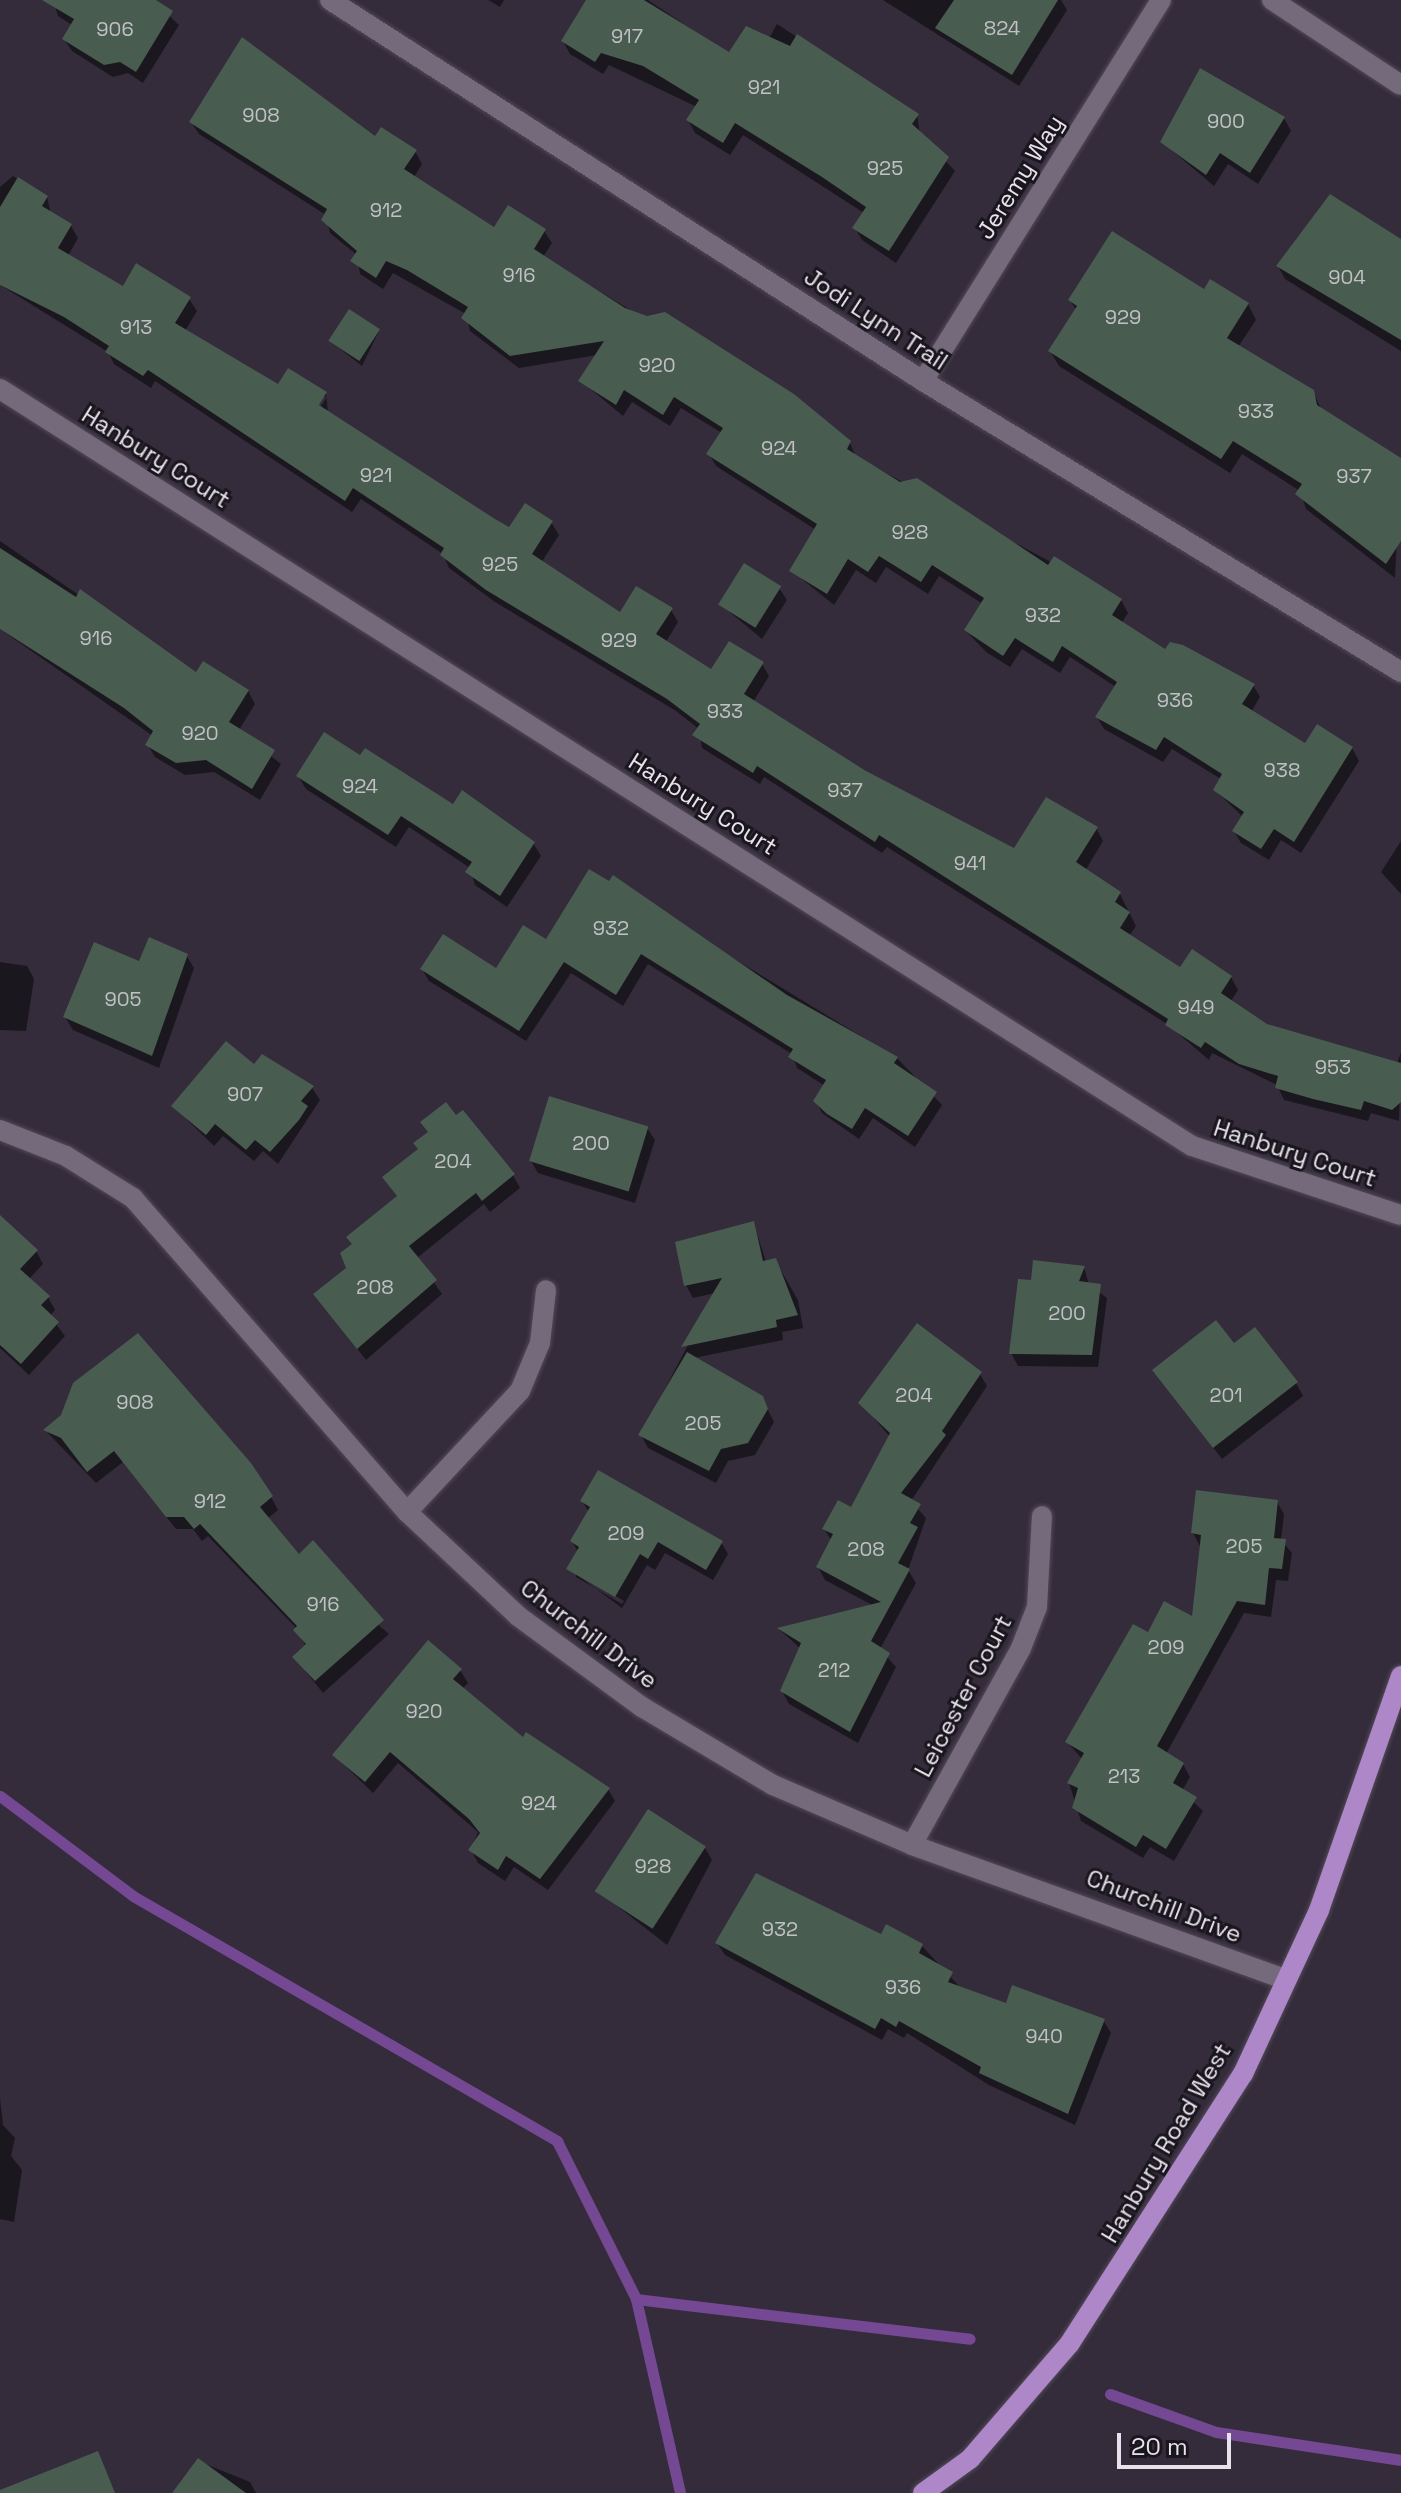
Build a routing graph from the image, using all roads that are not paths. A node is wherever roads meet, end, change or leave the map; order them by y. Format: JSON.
{"nodes":[{"id":1,"x":330,"y":0,"type":"edge"},
{"id":2,"x":1161,"y":0,"type":"edge"},
{"id":3,"x":1272,"y":0,"type":"edge"},
{"id":4,"x":1401,"y":85,"type":"edge"},
{"id":5,"x":923,"y":381,"type":"junction"},
{"id":6,"x":0,"y":389,"type":"edge"},
{"id":7,"x":1401,"y":672,"type":"edge"},
{"id":8,"x":0,"y":1130,"type":"edge"},
{"id":9,"x":1401,"y":1215,"type":"edge"},
{"id":10,"x":546,"y":1290,"type":"dead end"},
{"id":11,"x":407,"y":1512,"type":"junction"},
{"id":12,"x":1042,"y":1516,"type":"dead end"},
{"id":13,"x":1401,"y":1676,"type":"edge"},
{"id":14,"x":912,"y":1845,"type":"junction"},
{"id":15,"x":1285,"y":1979,"type":"junction"},
{"id":16,"x":923,"y":2493,"type":"edge"}],
"edges":[{"from":1,"to":5,"type":"street","name":"Jodi Lynn Trail"},
{"from":2,"to":5,"type":"street","name":"Jeremy Way"},
{"from":3,"to":4,"type":"street"},
{"from":5,"to":7,"type":"street","name":"Jodi Lynn Trail"},
{"from":6,"to":9,"type":"street","name":"Hanbury Court"},
{"from":8,"to":11,"type":"street","name":"Churchill Drive"},
{"from":10,"to":11,"type":"street"},
{"from":11,"to":14,"type":"street","name":"Churchill Drive"},
{"from":12,"to":14,"type":"street","name":"Leicester Court"},
{"from":13,"to":15,"type":"main road","name":"Hanbury Road West"},
{"from":14,"to":15,"type":"street","name":"Churchill Drive"},
{"from":15,"to":16,"type":"main road","name":"Hanbury Road West"}]}
